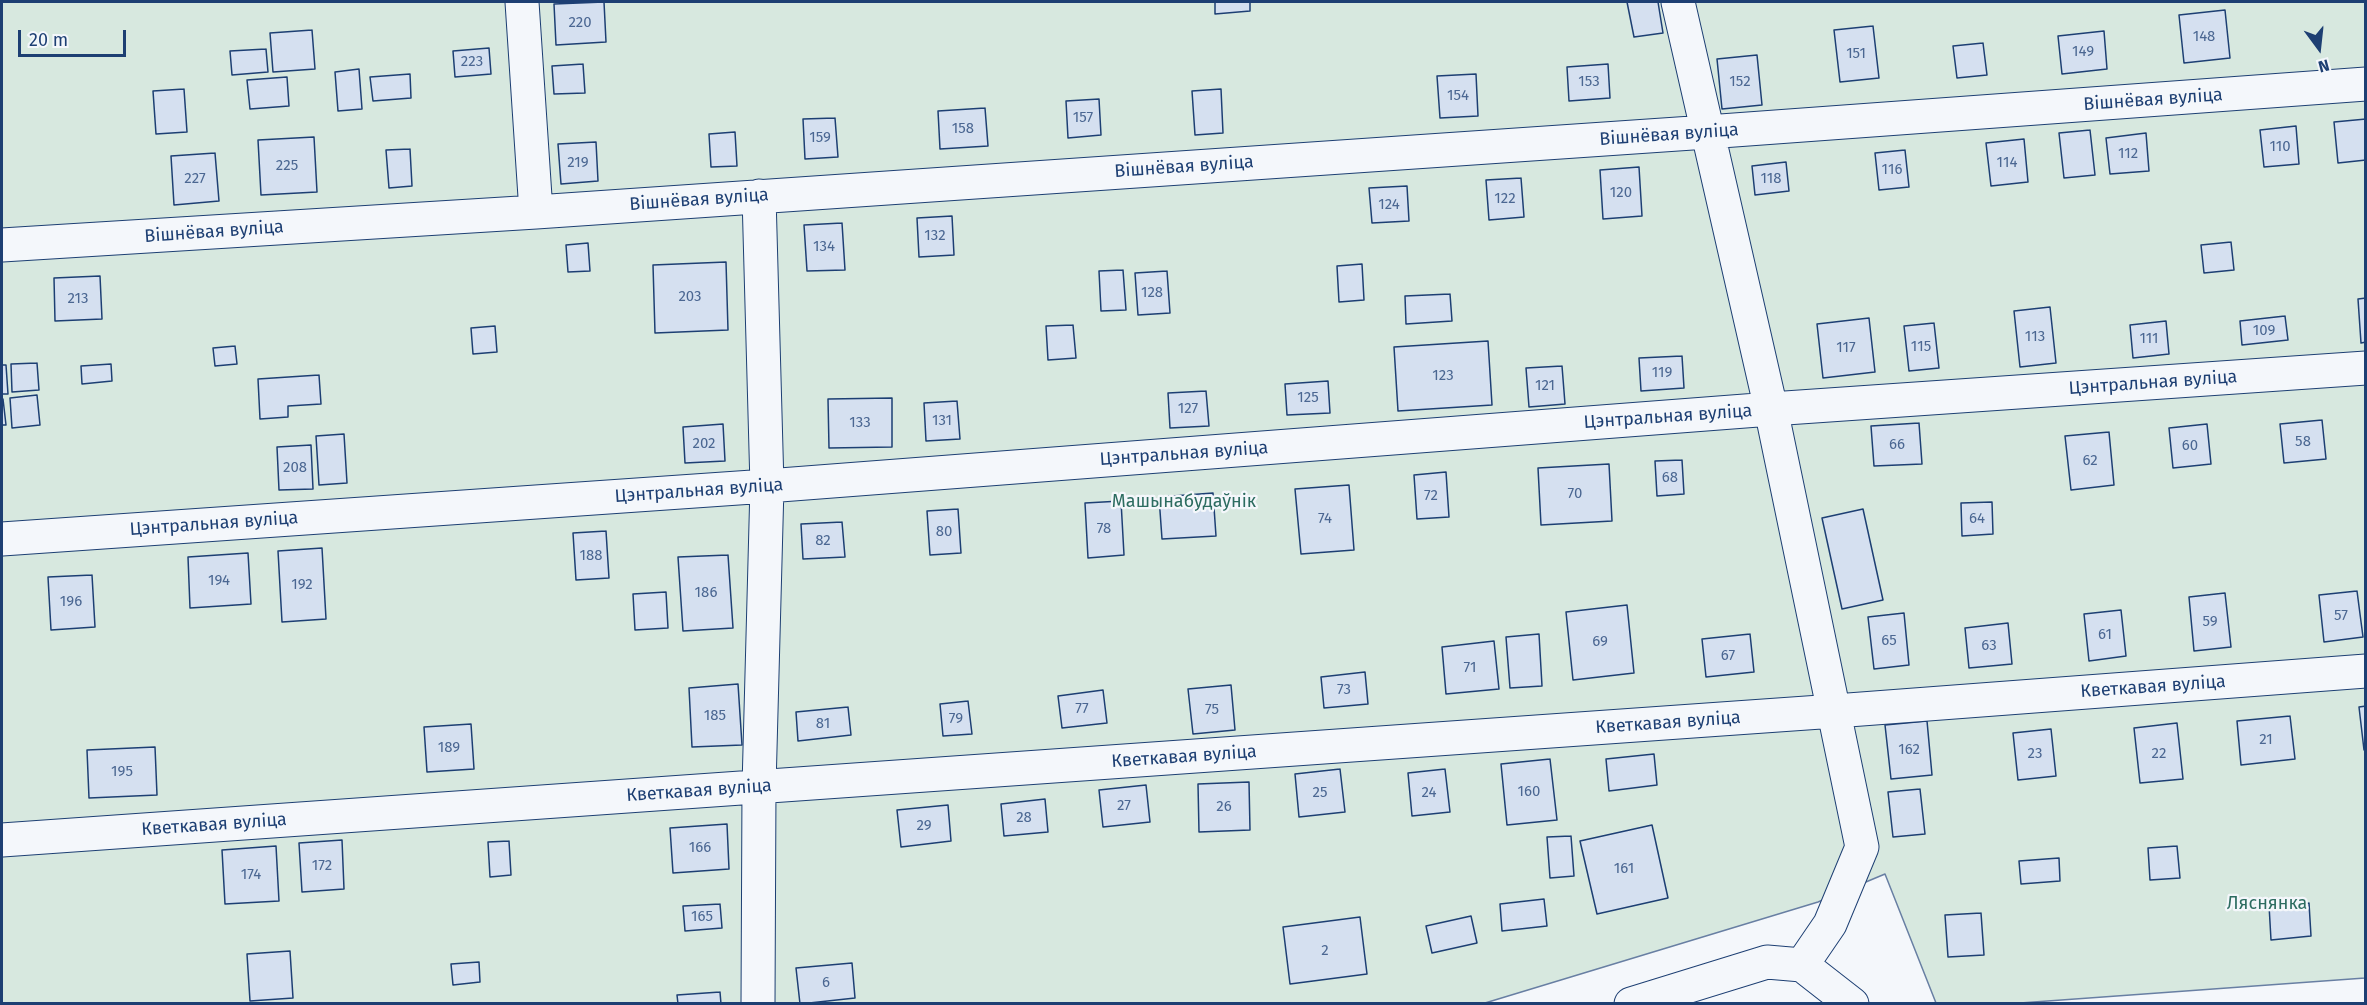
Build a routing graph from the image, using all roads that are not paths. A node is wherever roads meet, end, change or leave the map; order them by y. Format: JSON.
{"nodes":[{"id":1,"x":522,"y":2,"type":"edge"},
{"id":2,"x":1678,"y":2,"type":"edge"},
{"id":3,"x":2366,"y":84,"type":"edge"},
{"id":4,"x":1707,"y":132,"type":"junction"},
{"id":5,"x":759,"y":196,"type":"junction"},
{"id":6,"x":536,"y":212,"type":"junction"},
{"id":7,"x":2,"y":245,"type":"edge"},
{"id":8,"x":2366,"y":368,"type":"edge"},
{"id":9,"x":1772,"y":409,"type":"junction"},
{"id":10,"x":767,"y":486,"type":"junction"},
{"id":11,"x":2,"y":539,"type":"edge"},
{"id":12,"x":2366,"y":671,"type":"edge"},
{"id":13,"x":1835,"y":711,"type":"junction"},
{"id":14,"x":759,"y":787,"type":"junction"},
{"id":15,"x":2,"y":840,"type":"edge"},
{"id":16,"x":1802,"y":964,"type":"junction"},
{"id":17,"x":758,"y":1004,"type":"edge"},
{"id":18,"x":1631,"y":1004,"type":"edge"},
{"id":19,"x":1851,"y":1004,"type":"edge"}],
"edges":[{"from":1,"to":6,"type":"street"},
{"from":2,"to":4,"type":"street"},
{"from":3,"to":4,"type":"street","name":"Вішнёвая вуліца"},
{"from":4,"to":5,"type":"street","name":"Вішнёвая вуліца"},
{"from":4,"to":9,"type":"street"},
{"from":5,"to":6,"type":"street","name":"Вішнёвая вуліца"},
{"from":5,"to":10,"type":"street"},
{"from":6,"to":7,"type":"street","name":"Вішнёвая вуліца"},
{"from":8,"to":9,"type":"street","name":"Цэнтральная вуліца"},
{"from":9,"to":10,"type":"street","name":"Цэнтральная вуліца"},
{"from":9,"to":13,"type":"street"},
{"from":10,"to":11,"type":"street","name":"Цэнтральная вуліца"},
{"from":10,"to":14,"type":"street"},
{"from":12,"to":13,"type":"street","name":"Кветкавая вуліца"},
{"from":13,"to":14,"type":"street","name":"Кветкавая вуліца"},
{"from":13,"to":16,"type":"street"},
{"from":14,"to":15,"type":"street","name":"Кветкавая вуліца"},
{"from":14,"to":17,"type":"street"},
{"from":16,"to":18,"type":"street"},
{"from":16,"to":19,"type":"street"}]}
